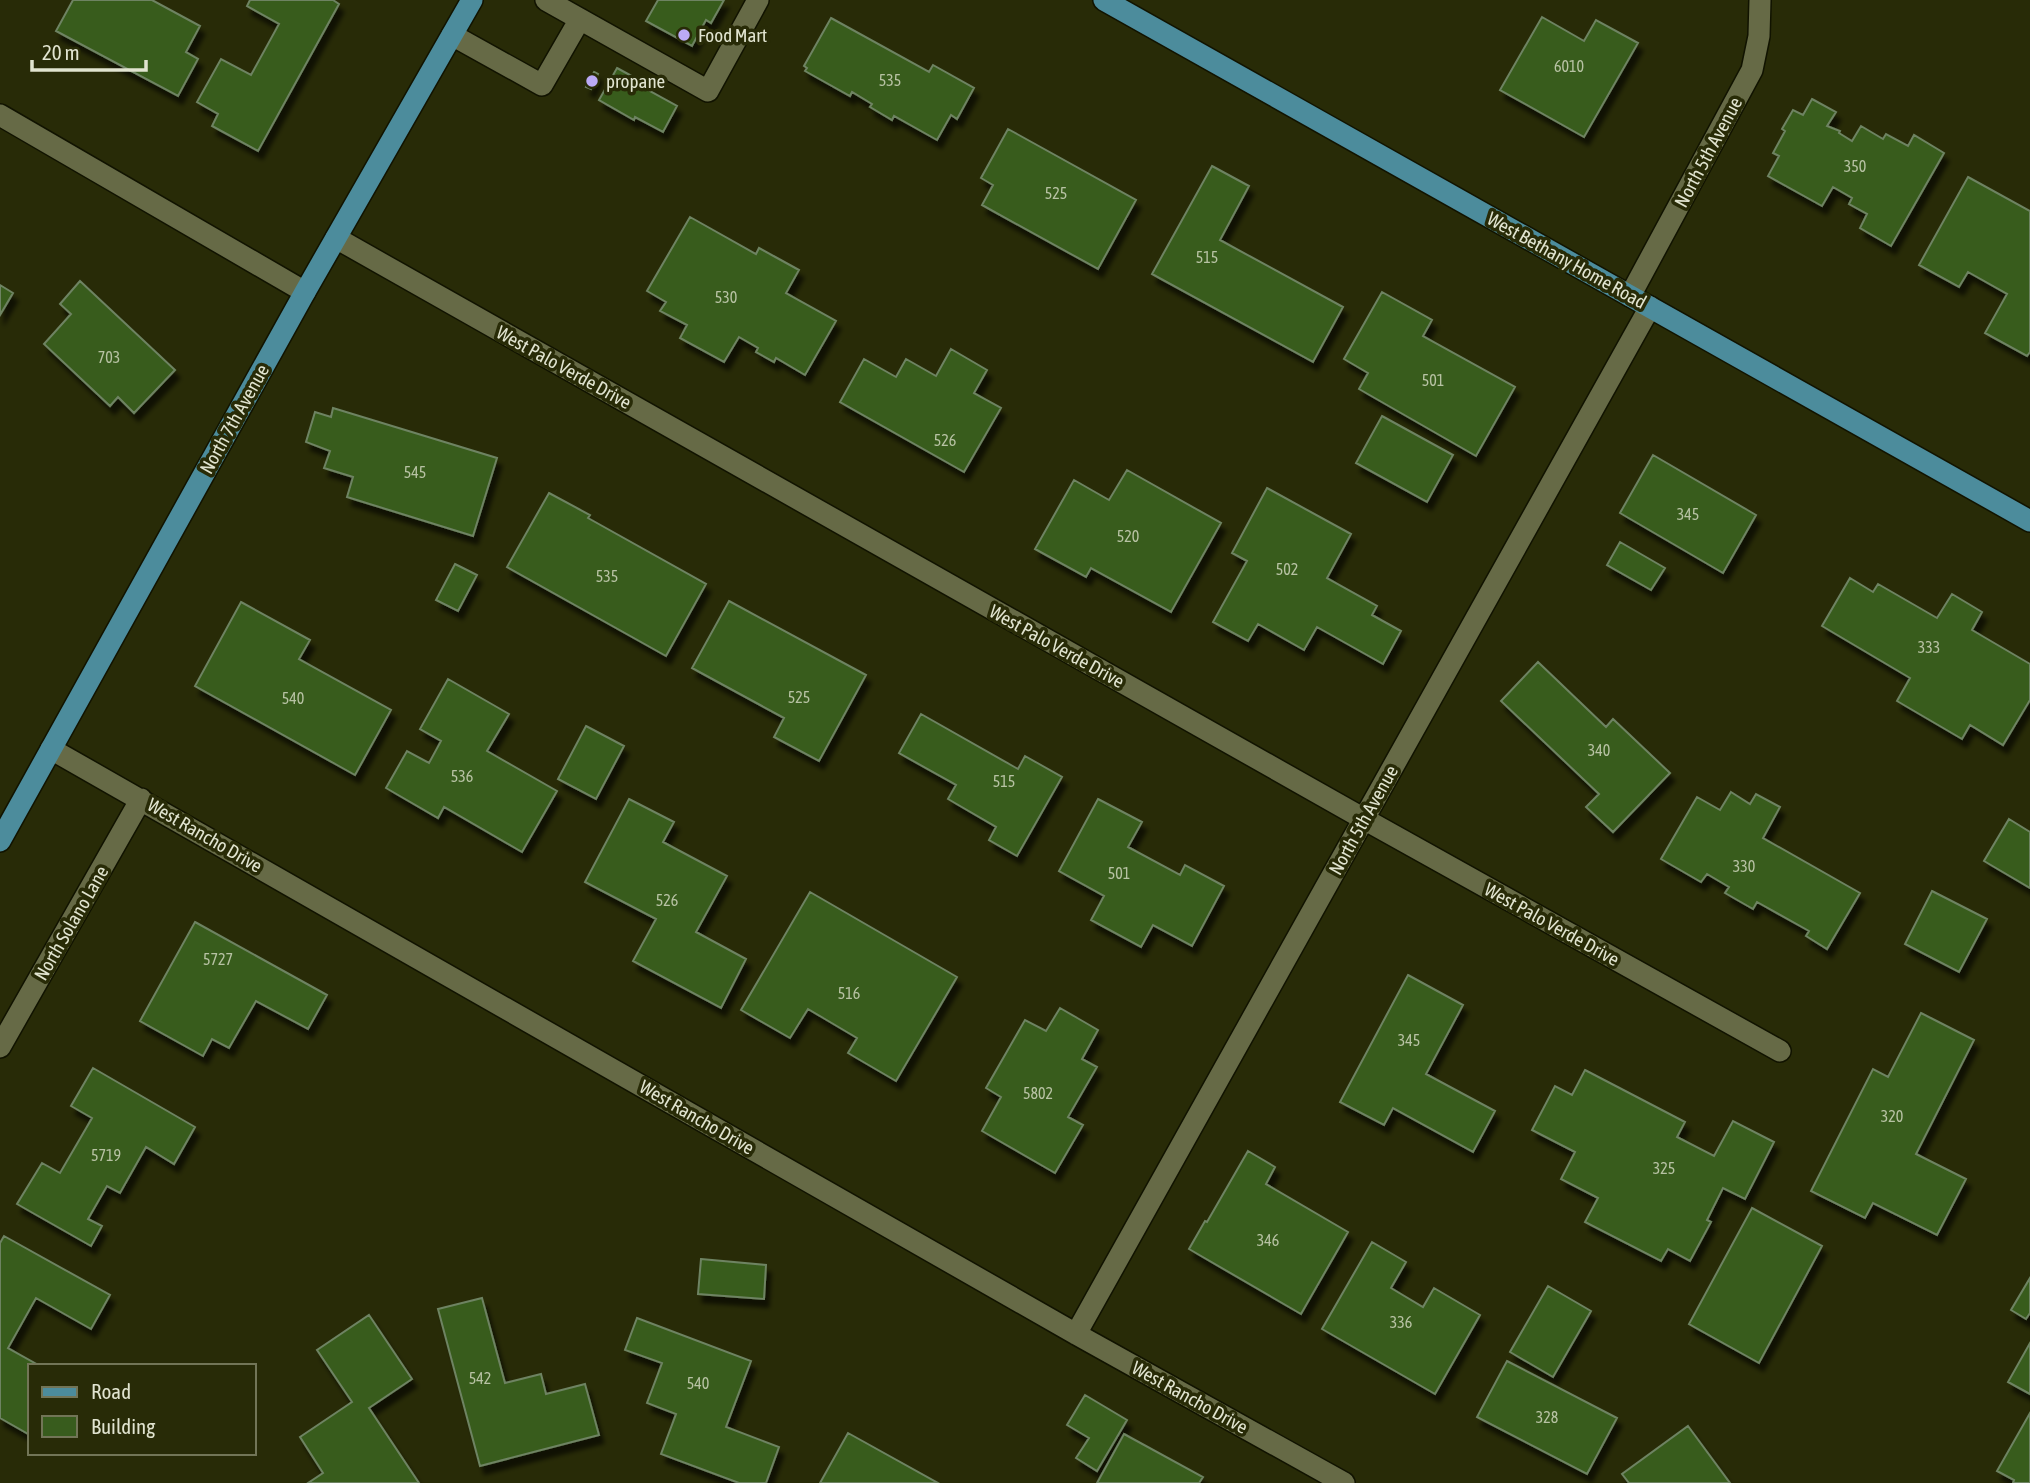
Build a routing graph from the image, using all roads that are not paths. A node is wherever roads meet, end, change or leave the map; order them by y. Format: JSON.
{"nodes":[{"id":1,"x":758,"y":0,"type":"edge"},
{"id":2,"x":1104,"y":0,"type":"edge"},
{"id":3,"x":1760,"y":0,"type":"edge"},
{"id":4,"x":549,"y":1,"type":"edge"},
{"id":5,"x":464,"y":3,"type":"edge"},
{"id":6,"x":580,"y":19,"type":"junction"},
{"id":7,"x":452,"y":35,"type":"junction"},
{"id":8,"x":0,"y":115,"type":"edge"},
{"id":9,"x":336,"y":238,"type":"junction"},
{"id":10,"x":305,"y":292,"type":"junction"},
{"id":11,"x":1630,"y":296,"type":"junction"},
{"id":12,"x":1650,"y":307,"type":"junction"},
{"id":13,"x":2030,"y":521,"type":"edge"},
{"id":14,"x":51,"y":749,"type":"junction"},
{"id":15,"x":141,"y":799,"type":"junction"},
{"id":16,"x":1364,"y":819,"type":"junction"},
{"id":17,"x":0,"y":841,"type":"edge"},
{"id":18,"x":0,"y":1047,"type":"edge"},
{"id":19,"x":1780,"y":1051,"type":"dead end"},
{"id":20,"x":1076,"y":1334,"type":"junction"},
{"id":21,"x":1345,"y":1483,"type":"edge"}],
"edges":[{"from":1,"to":6,"type":"street"},
{"from":2,"to":11,"type":"main road","name":"West Bethany Home Road"},
{"from":3,"to":11,"type":"street","name":"North 5th Avenue"},
{"from":4,"to":6,"type":"street"},
{"from":5,"to":7,"type":"main road","name":"North 7th Avenue"},
{"from":6,"to":7,"type":"street"},
{"from":7,"to":9,"type":"main road","name":"North 7th Avenue"},
{"from":8,"to":10,"type":"street"},
{"from":9,"to":10,"type":"main road","name":"North 7th Avenue"},
{"from":9,"to":16,"type":"street","name":"West Palo Verde Drive"},
{"from":10,"to":14,"type":"main road","name":"North 7th Avenue"},
{"from":11,"to":12,"type":"main road","name":"West Bethany Home Road"},
{"from":12,"to":13,"type":"main road","name":"West Bethany Home Road"},
{"from":12,"to":16,"type":"street","name":"North 5th Avenue"},
{"from":14,"to":15,"type":"street","name":"West Rancho Drive"},
{"from":14,"to":17,"type":"main road","name":"North 7th Avenue"},
{"from":15,"to":18,"type":"street","name":"North Solano Lane"},
{"from":15,"to":20,"type":"street","name":"West Rancho Drive"},
{"from":16,"to":19,"type":"street","name":"West Palo Verde Drive"},
{"from":16,"to":20,"type":"street","name":"North 5th Avenue"},
{"from":20,"to":21,"type":"street","name":"West Rancho Drive"}]}
